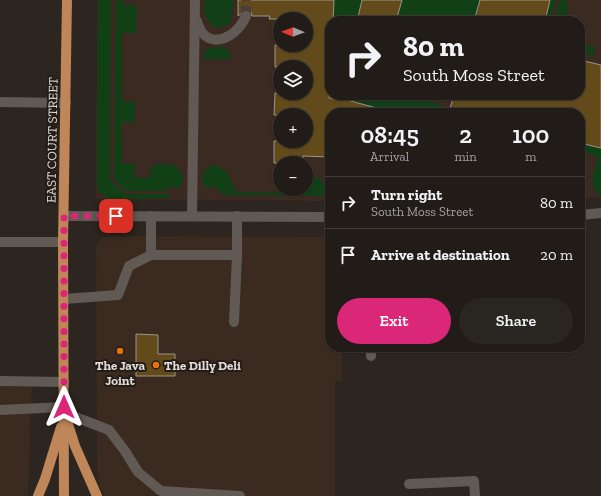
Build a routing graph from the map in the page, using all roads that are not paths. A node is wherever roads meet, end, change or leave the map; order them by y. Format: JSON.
{"nodes":[{"id":1,"x":67,"y":0,"type":"edge"},
{"id":2,"x":195,"y":0,"type":"edge"},
{"id":3,"x":196,"y":15,"type":"junction"},
{"id":4,"x":246,"y":16,"type":"tunnel mouth"},
{"id":5,"x":0,"y":102,"type":"edge"},
{"id":6,"x":66,"y":102,"type":"junction"},
{"id":7,"x":601,"y":213,"type":"edge"},
{"id":8,"x":585,"y":214,"type":"edge"},
{"id":9,"x":64,"y":216,"type":"junction"},
{"id":10,"x":151,"y":216,"type":"junction"},
{"id":11,"x":192,"y":216,"type":"junction"},
{"id":12,"x":236,"y":216,"type":"junction"},
{"id":13,"x":325,"y":218,"type":"edge"},
{"id":14,"x":0,"y":242,"type":"edge"},
{"id":15,"x":63,"y":242,"type":"junction"},
{"id":16,"x":150,"y":255,"type":"junction"},
{"id":17,"x":237,"y":255,"type":"junction"},
{"id":18,"x":64,"y":299,"type":"junction"},
{"id":19,"x":234,"y":322,"type":"dead end"},
{"id":20,"x":0,"y":381,"type":"edge"},
{"id":21,"x":64,"y":382,"type":"junction"},
{"id":22,"x":0,"y":410,"type":"edge"},
{"id":23,"x":65,"y":410,"type":"junction"},
{"id":24,"x":409,"y":484,"type":"dead end"},
{"id":25,"x":38,"y":496,"type":"edge"},
{"id":26,"x":64,"y":496,"type":"edge"},
{"id":27,"x":97,"y":496,"type":"edge"},
{"id":28,"x":240,"y":496,"type":"edge"},
{"id":29,"x":475,"y":496,"type":"edge"}],
"edges":[{"from":1,"to":6,"type":"main road","name":"EAST COURT STREET"},
{"from":2,"to":3,"type":"street"},
{"from":3,"to":4,"type":"street"},
{"from":3,"to":11,"type":"street"},
{"from":5,"to":6,"type":"street"},
{"from":6,"to":9,"type":"main road","name":"EAST COURT STREET"},
{"from":7,"to":8,"type":"street"},
{"from":9,"to":10,"type":"street"},
{"from":9,"to":15,"type":"main road","name":"EAST COURT STREET"},
{"from":10,"to":11,"type":"street"},
{"from":10,"to":16,"type":"street"},
{"from":11,"to":12,"type":"street"},
{"from":12,"to":13,"type":"street"},
{"from":12,"to":17,"type":"street"},
{"from":14,"to":15,"type":"street"},
{"from":15,"to":18,"type":"main road","name":"EAST COURT STREET"},
{"from":16,"to":17,"type":"street"},
{"from":16,"to":18,"type":"street"},
{"from":17,"to":19,"type":"street"},
{"from":18,"to":21,"type":"main road","name":"EAST COURT STREET"},
{"from":20,"to":21,"type":"street"},
{"from":21,"to":23,"type":"main road","name":"EAST COURT STREET"},
{"from":22,"to":23,"type":"street"},
{"from":23,"to":25,"type":"main road"},
{"from":23,"to":26,"type":"main road","name":"EAST COURT STREET"},
{"from":23,"to":27,"type":"main road"},
{"from":23,"to":28,"type":"street"},
{"from":24,"to":29,"type":"street"}]}
